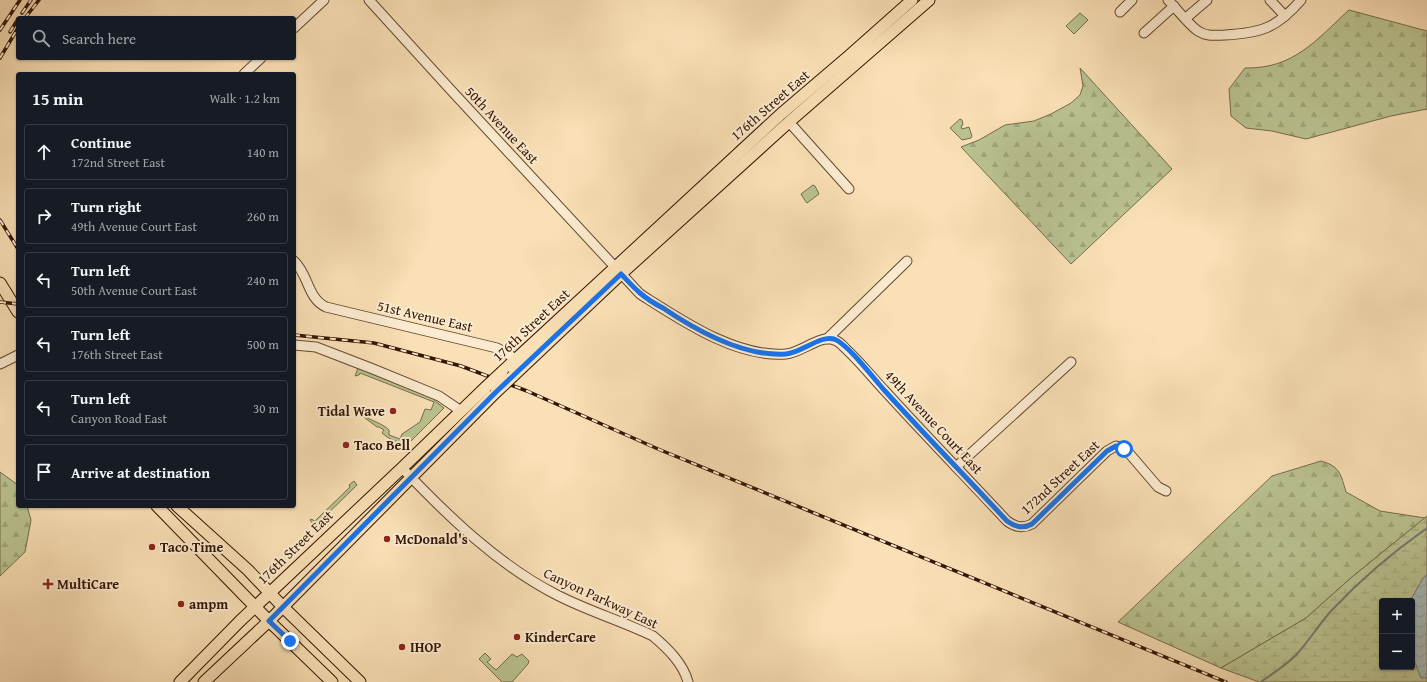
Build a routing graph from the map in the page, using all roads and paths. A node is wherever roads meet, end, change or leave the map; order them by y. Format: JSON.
{"nodes":[{"id":1,"x":324,"y":0,"type":"edge"},
{"id":2,"x":369,"y":0,"type":"edge"},
{"id":3,"x":912,"y":0,"type":"edge"},
{"id":4,"x":928,"y":0,"type":"edge"},
{"id":5,"x":1132,"y":0,"type":"edge"},
{"id":6,"x":1207,"y":0,"type":"edge"},
{"id":7,"x":1270,"y":0,"type":"edge"},
{"id":8,"x":1301,"y":0,"type":"edge"},
{"id":9,"x":1171,"y":3,"type":"edge"},
{"id":10,"x":1120,"y":12,"type":"dead end"},
{"id":11,"x":1285,"y":16,"type":"junction"},
{"id":12,"x":1186,"y":18,"type":"junction"},
{"id":13,"x":296,"y":26,"type":"edge"},
{"id":14,"x":1144,"y":33,"type":"dead end"},
{"id":15,"x":849,"y":56,"type":"junction"},
{"id":16,"x":259,"y":60,"type":"edge"},
{"id":17,"x":246,"y":72,"type":"edge"},
{"id":18,"x":799,"y":113,"type":"junction"},
{"id":19,"x":789,"y":122,"type":"junction"},
{"id":20,"x":848,"y":188,"type":"dead end"},
{"id":21,"x":907,"y":261,"type":"dead end"},
{"id":22,"x":296,"y":264,"type":"edge"},
{"id":23,"x":618,"y":271,"type":"junction"},
{"id":24,"x":0,"y":283,"type":"edge"},
{"id":25,"x":16,"y":309,"type":"edge"},
{"id":26,"x":827,"y":339,"type":"junction"},
{"id":27,"x":296,"y":345,"type":"edge"},
{"id":28,"x":16,"y":355,"type":"edge"},
{"id":29,"x":516,"y":359,"type":"junction"},
{"id":30,"x":1071,"y":362,"type":"dead end"},
{"id":31,"x":0,"y":364,"type":"edge"},
{"id":32,"x":461,"y":411,"type":"junction"},
{"id":33,"x":956,"y":467,"type":"junction"},
{"id":34,"x":402,"y":468,"type":"junction"},
{"id":35,"x":412,"y":478,"type":"junction"},
{"id":36,"x":1166,"y":492,"type":"dead end"},
{"id":37,"x":159,"y":508,"type":"edge"},
{"id":38,"x":179,"y":508,"type":"edge"},
{"id":39,"x":1020,"y":527,"type":"joint"},
{"id":40,"x":270,"y":593,"type":"junction"},
{"id":41,"x":255,"y":607,"type":"junction"},
{"id":42,"x":283,"y":607,"type":"junction"},
{"id":43,"x":269,"y":621,"type":"junction"},
{"id":44,"x":180,"y":682,"type":"edge"},
{"id":45,"x":204,"y":682,"type":"edge"},
{"id":46,"x":332,"y":682,"type":"edge"},
{"id":47,"x":360,"y":682,"type":"edge"},
{"id":48,"x":688,"y":682,"type":"edge"}],
"edges":[{"from":1,"to":13,"type":"street"},
{"from":2,"to":23,"type":"street","name":"50th Avenue East"},
{"from":3,"to":15,"type":"main road","name":"176th Street East"},
{"from":4,"to":18,"type":"main road","name":"176th Street East"},
{"from":5,"to":10,"type":"street"},
{"from":6,"to":12,"type":"street"},
{"from":7,"to":11,"type":"street"},
{"from":8,"to":11,"type":"street"},
{"from":9,"to":12,"type":"street"},
{"from":9,"to":14,"type":"street"},
{"from":11,"to":12,"type":"street"},
{"from":15,"to":18,"type":"main road"},
{"from":15,"to":23,"type":"main road","name":"176th Street East"},
{"from":16,"to":17,"type":"street"},
{"from":18,"to":19,"type":"main road","name":"176th Street East"},
{"from":19,"to":20,"type":"street"},
{"from":19,"to":23,"type":"main road","name":"176th Street East"},
{"from":21,"to":26,"type":"street"},
{"from":22,"to":29,"type":"street","name":"51st Avenue East"},
{"from":23,"to":26,"type":"street","name":"50th Avenue East"},
{"from":23,"to":29,"type":"main road","name":"176th Street East"},
{"from":23,"to":35,"type":"main road","name":"176th Street East","bridge":true},
{"from":24,"to":25,"type":"main road"},
{"from":26,"to":33,"type":"street","name":"49th Avenue Court East"},
{"from":27,"to":32,"type":"street"},
{"from":28,"to":31,"type":"street"},
{"from":29,"to":32,"type":"main road","name":"176th Street East","bridge":true},
{"from":30,"to":33,"type":"street"},
{"from":32,"to":34,"type":"main road","name":"176th Street East"},
{"from":33,"to":39,"type":"street","name":"49th Avenue Court East"},
{"from":34,"to":35,"type":"street","name":"Canyon Parkway East"},
{"from":34,"to":40,"type":"main road","name":"176th Street East"},
{"from":35,"to":42,"type":"main road","name":"176th Street East"},
{"from":35,"to":48,"type":"street","name":"Canyon Parkway East"},
{"from":36,"to":39,"type":"street","name":"172nd Street East"},
{"from":37,"to":41,"type":"main road"},
{"from":38,"to":40,"type":"main road"},
{"from":40,"to":41,"type":"main road","name":"176th Street East"},
{"from":40,"to":42,"type":"main road"},
{"from":41,"to":43,"type":"main road"},
{"from":41,"to":44,"type":"main road","name":"176th Street East"},
{"from":42,"to":43,"type":"main road","name":"176th Street East"},
{"from":42,"to":47,"type":"main road"},
{"from":43,"to":45,"type":"main road","name":"176th Street East"},
{"from":43,"to":46,"type":"main road"}]}
